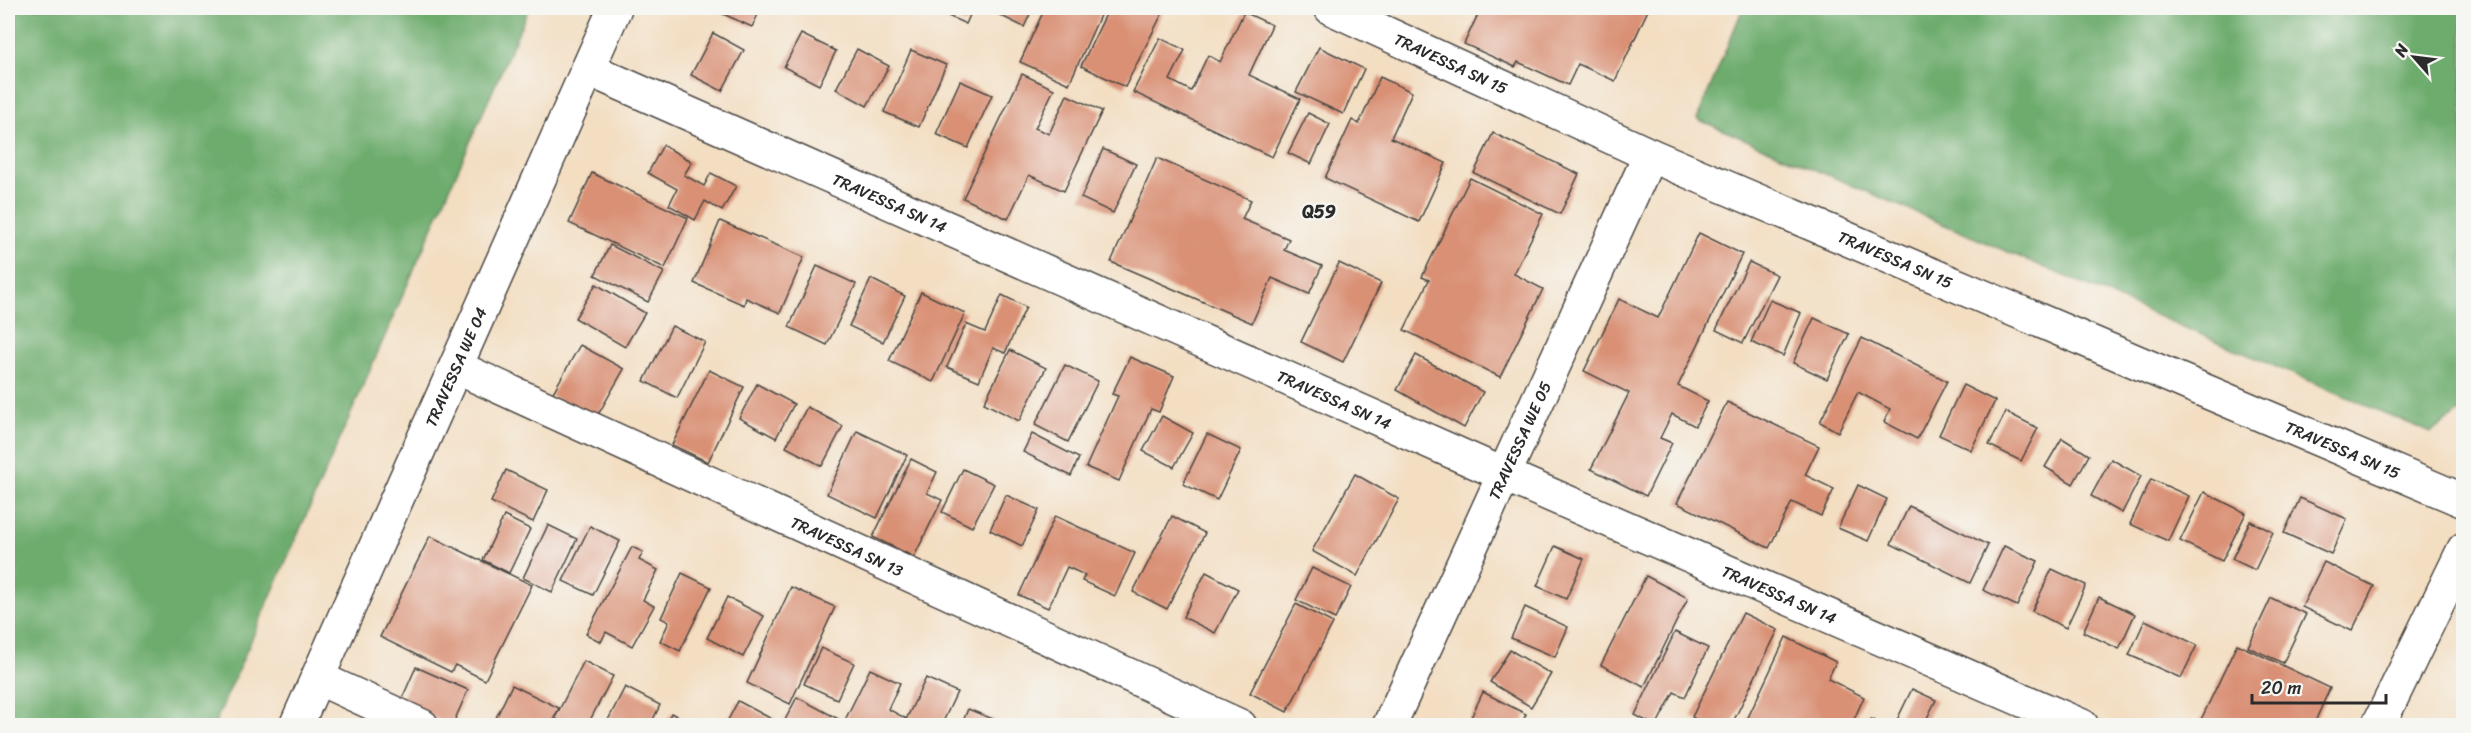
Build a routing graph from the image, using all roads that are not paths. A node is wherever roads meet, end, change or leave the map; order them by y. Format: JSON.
{"nodes":[{"id":1,"x":615,"y":8,"type":"edge"},
{"id":2,"x":1332,"y":8,"type":"edge"},
{"id":3,"x":588,"y":69,"type":"junction"},
{"id":4,"x":1650,"y":155,"type":"junction"},
{"id":5,"x":456,"y":367,"type":"junction"},
{"id":6,"x":1505,"y":475,"type":"junction"},
{"id":7,"x":2463,"y":501,"type":"edge"},
{"id":8,"x":2463,"y":549,"type":"edge"},
{"id":9,"x":318,"y":678,"type":"junction"},
{"id":10,"x":296,"y":726,"type":"edge"},
{"id":11,"x":422,"y":726,"type":"edge"},
{"id":12,"x":1240,"y":726,"type":"edge"},
{"id":13,"x":1389,"y":726,"type":"edge"},
{"id":14,"x":2082,"y":726,"type":"edge"},
{"id":15,"x":2378,"y":726,"type":"edge"}],
"edges":[{"from":1,"to":3,"type":"street","name":"TRAVESSA WE 04"},
{"from":2,"to":4,"type":"street","name":"TRAVESSA SN 15"},
{"from":3,"to":5,"type":"street","name":"TRAVESSA WE 04"},
{"from":3,"to":6,"type":"street","name":"TRAVESSA SN 14"},
{"from":4,"to":6,"type":"street","name":"TRAVESSA WE 05"},
{"from":4,"to":7,"type":"street","name":"TRAVESSA SN 15"},
{"from":5,"to":9,"type":"street","name":"TRAVESSA WE 04"},
{"from":5,"to":12,"type":"street","name":"TRAVESSA SN 13"},
{"from":6,"to":13,"type":"street","name":"TRAVESSA WE 05"},
{"from":6,"to":14,"type":"street","name":"TRAVESSA SN 14"},
{"from":8,"to":15,"type":"street"},
{"from":9,"to":10,"type":"street","name":"TRAVESSA WE 04"},
{"from":9,"to":11,"type":"street"}]}
